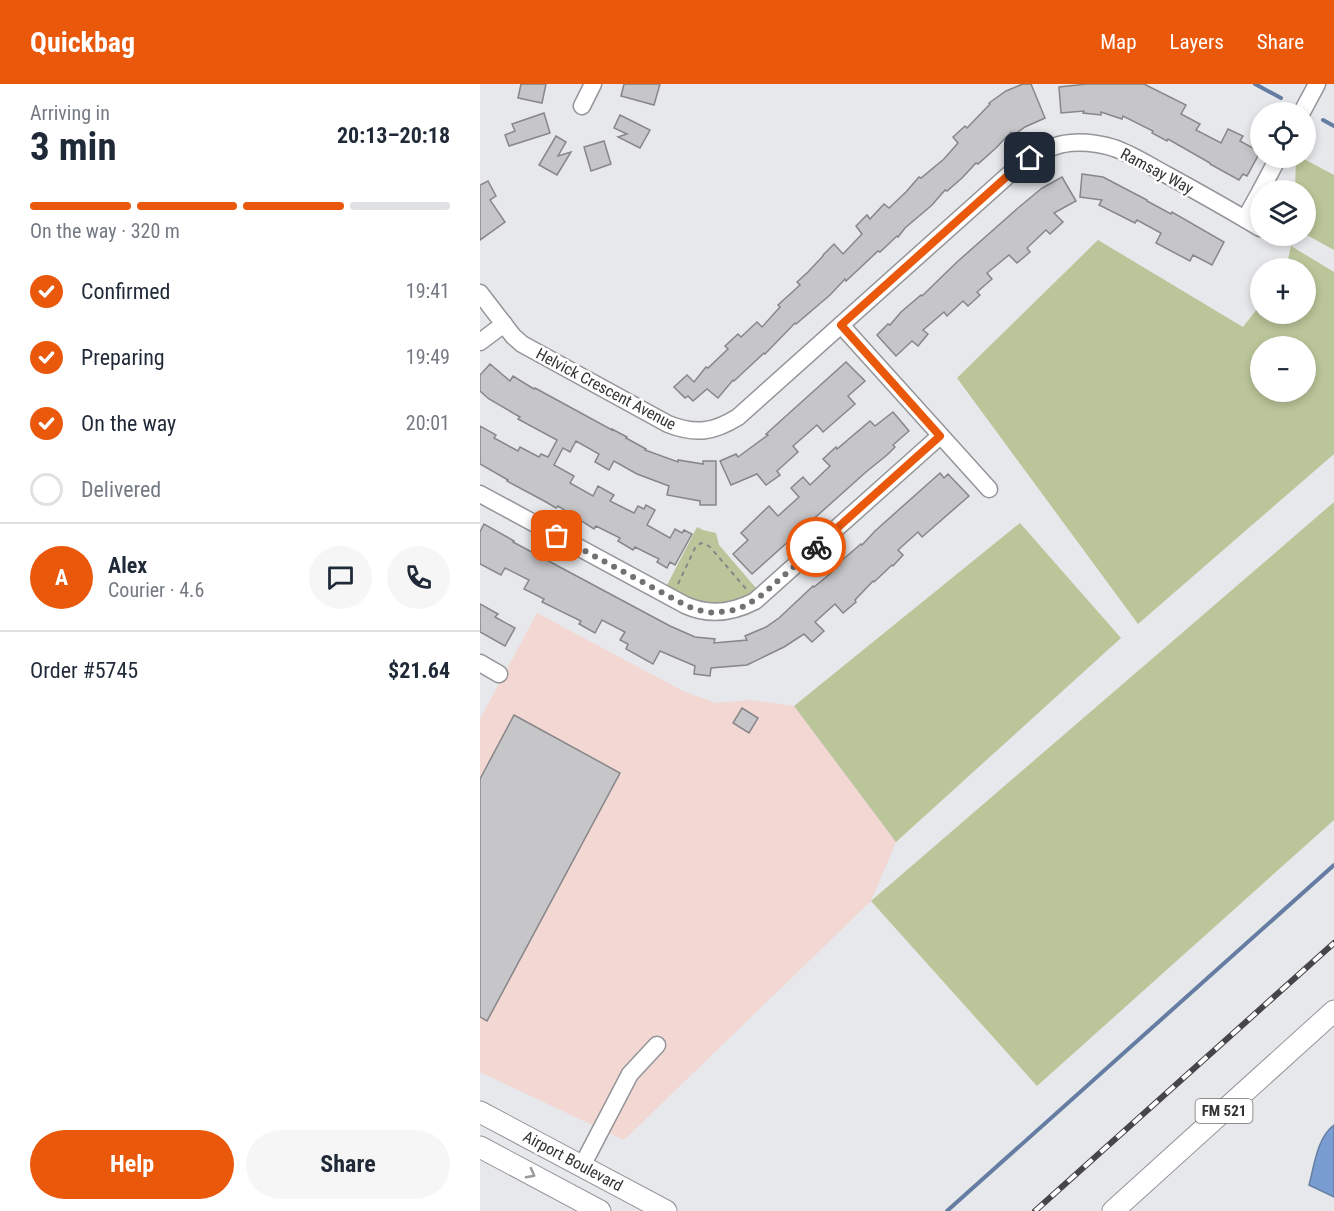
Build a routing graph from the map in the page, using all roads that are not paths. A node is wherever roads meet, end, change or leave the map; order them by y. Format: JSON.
{"nodes":[{"id":1,"x":593,"y":84,"type":"edge"},
{"id":2,"x":1317,"y":84,"type":"edge"},
{"id":3,"x":1307,"y":102,"type":"edge"},
{"id":4,"x":582,"y":106,"type":"dead end"},
{"id":5,"x":1046,"y":150,"type":"joint"},
{"id":6,"x":1250,"y":222,"type":"edge"},
{"id":7,"x":480,"y":293,"type":"edge"},
{"id":8,"x":504,"y":324,"type":"junction"},
{"id":9,"x":841,"y":325,"type":"junction"},
{"id":10,"x":480,"y":342,"type":"edge"},
{"id":11,"x":940,"y":436,"type":"junction"},
{"id":12,"x":989,"y":489,"type":"dead end"},
{"id":13,"x":480,"y":494,"type":"edge"},
{"id":14,"x":480,"y":663,"type":"edge"},
{"id":15,"x":499,"y":674,"type":"dead end"},
{"id":16,"x":1334,"y":1011,"type":"edge"},
{"id":17,"x":657,"y":1045,"type":"dead end"},
{"id":18,"x":480,"y":1112,"type":"edge"},
{"id":19,"x":480,"y":1147,"type":"edge"},
{"id":20,"x":582,"y":1166,"type":"junction"},
{"id":21,"x":568,"y":1194,"type":"junction"},
{"id":22,"x":600,"y":1211,"type":"edge"},
{"id":23,"x":666,"y":1211,"type":"edge"},
{"id":24,"x":1113,"y":1211,"type":"edge"}],
"edges":[{"from":1,"to":4,"type":"street"},
{"from":2,"to":3,"type":"street"},
{"from":5,"to":6,"type":"street","name":"Ramsay Way"},
{"from":5,"to":9,"type":"street","name":"Helvick Crescent Avenue"},
{"from":7,"to":8,"type":"street","name":"Helvick Crescent Avenue"},
{"from":8,"to":9,"type":"street","name":"Helvick Crescent Avenue"},
{"from":8,"to":10,"type":"street"},
{"from":9,"to":11,"type":"street"},
{"from":11,"to":12,"type":"street"},
{"from":11,"to":13,"type":"street"},
{"from":14,"to":15,"type":"street"},
{"from":16,"to":24,"type":"main road","number":"FM 521"},
{"from":17,"to":20,"type":"street"},
{"from":18,"to":20,"type":"main road","name":"Airport Boulevard"},
{"from":19,"to":21,"type":"main road","name":"Airport Boulevard","one_way":true},
{"from":20,"to":21,"type":"main road"},
{"from":20,"to":23,"type":"main road","name":"Airport Boulevard"},
{"from":21,"to":22,"type":"main road","name":"Airport Boulevard"}]}
